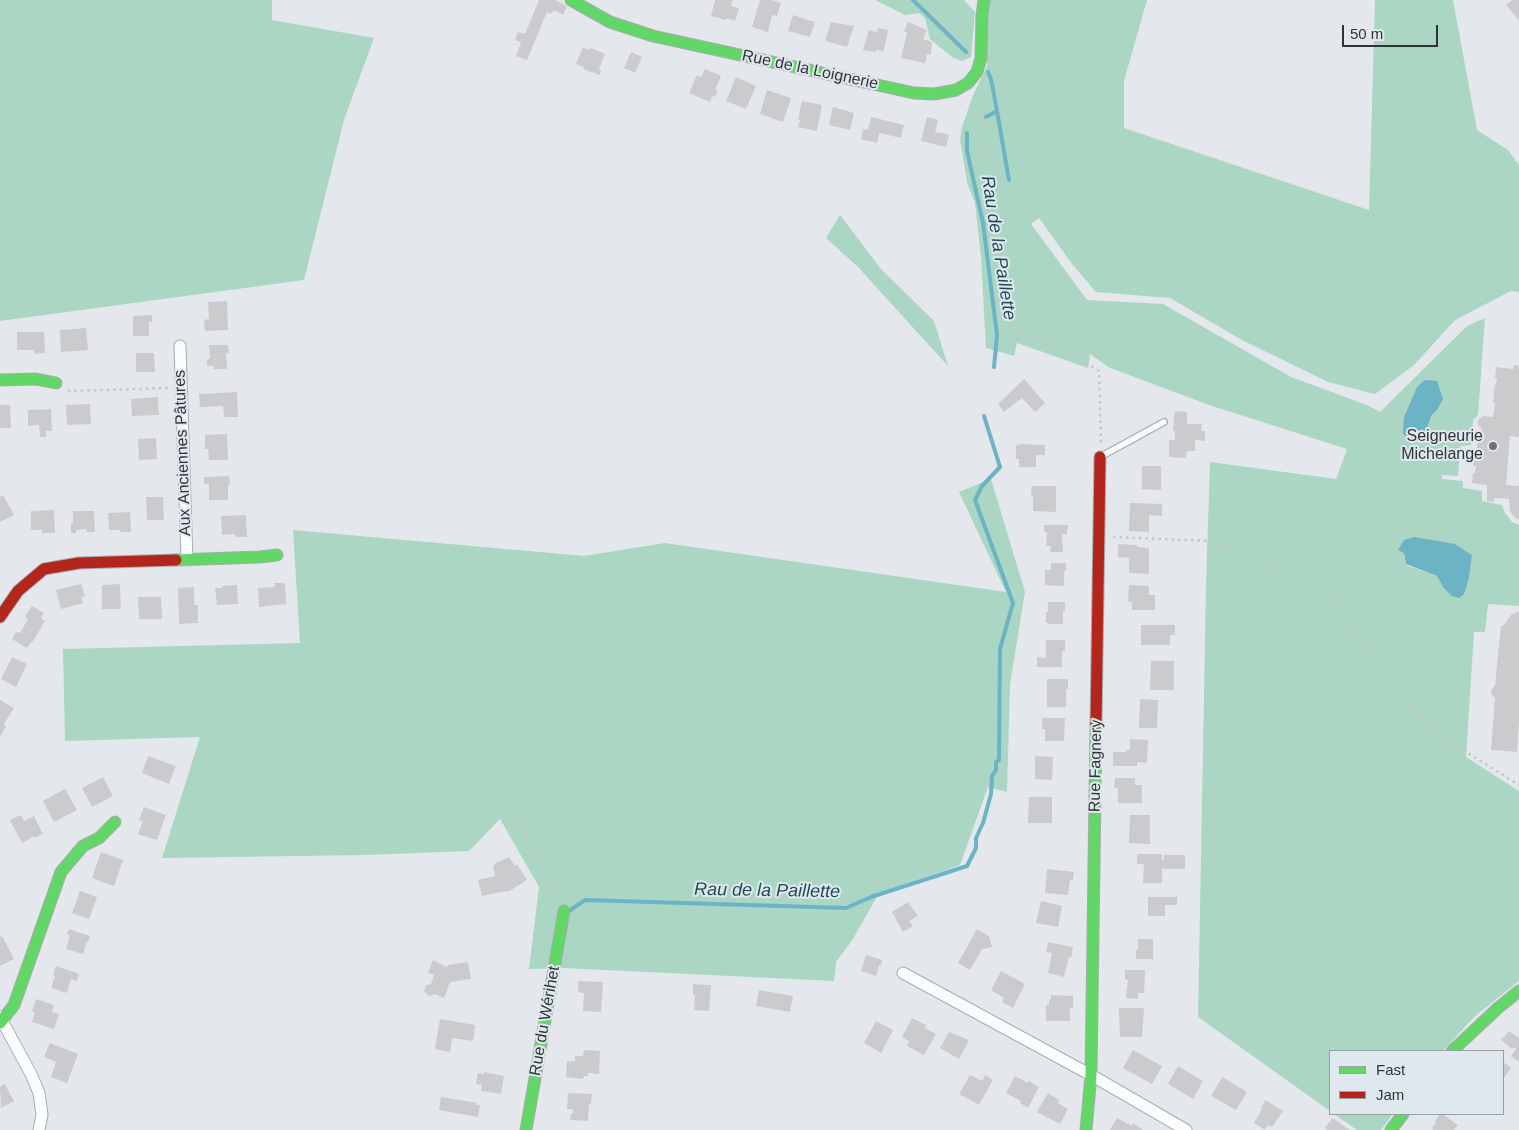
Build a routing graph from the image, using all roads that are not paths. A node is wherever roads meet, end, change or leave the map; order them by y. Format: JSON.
{"nodes":[{"id":1,"x":572,"y":0,"type":"edge"},
{"id":2,"x":984,"y":0,"type":"edge"},
{"id":3,"x":180,"y":346,"type":"dead end"},
{"id":4,"x":0,"y":380,"type":"edge"},
{"id":5,"x":56,"y":383,"type":"road end"},
{"id":6,"x":1164,"y":422,"type":"dead end"},
{"id":7,"x":1100,"y":457,"type":"joint"},
{"id":8,"x":277,"y":555,"type":"dead end"},
{"id":9,"x":187,"y":560,"type":"junction"},
{"id":10,"x":0,"y":617,"type":"edge"},
{"id":11,"x":115,"y":822,"type":"dead end"},
{"id":12,"x":564,"y":911,"type":"road end"},
{"id":13,"x":903,"y":973,"type":"dead end"},
{"id":14,"x":1519,"y":991,"type":"edge"},
{"id":15,"x":1,"y":1020,"type":"edge"},
{"id":16,"x":1453,"y":1050,"type":"edge"},
{"id":17,"x":1091,"y":1075,"type":"junction"},
{"id":18,"x":1402,"y":1115,"type":"edge"},
{"id":19,"x":40,"y":1130,"type":"edge"},
{"id":20,"x":526,"y":1130,"type":"edge"},
{"id":21,"x":1086,"y":1130,"type":"edge"},
{"id":22,"x":1186,"y":1130,"type":"edge"},
{"id":23,"x":1391,"y":1130,"type":"edge"}],
"edges":[{"from":1,"to":2,"type":"street","name":"Rue de la Loignerie"},
{"from":3,"to":9,"type":"street","name":"Aux Anciennes Pâtures"},
{"from":4,"to":5,"type":"street"},
{"from":6,"to":7,"type":"lane"},
{"from":7,"to":17,"type":"street","name":"Rue Fagnery"},
{"from":8,"to":9,"type":"street","name":"Aux Anciennes Pâtures"},
{"from":9,"to":10,"type":"street","name":"Aux Anciennes Pâtures"},
{"from":11,"to":15,"type":"street"},
{"from":12,"to":20,"type":"street","name":"Rue du Wérihet"},
{"from":13,"to":17,"type":"street"},
{"from":14,"to":16,"type":"street"},
{"from":15,"to":19,"type":"street"},
{"from":17,"to":21,"type":"street","name":"Rue Fagnery"},
{"from":17,"to":22,"type":"street"},
{"from":18,"to":23,"type":"street"}]}
